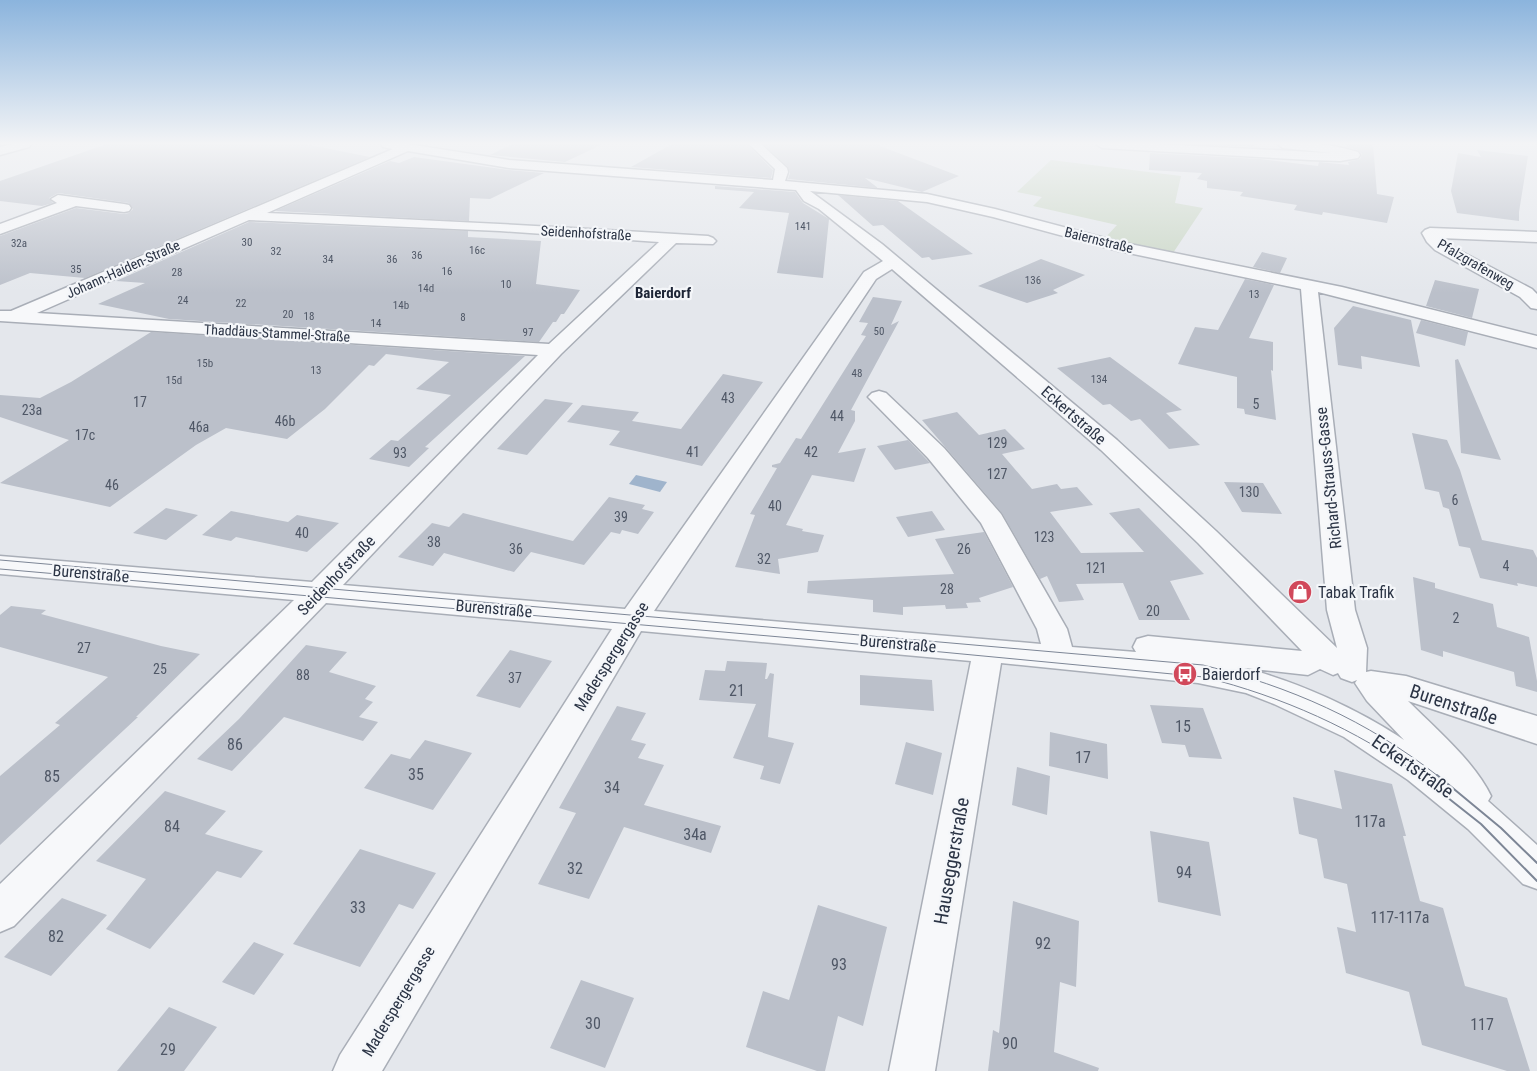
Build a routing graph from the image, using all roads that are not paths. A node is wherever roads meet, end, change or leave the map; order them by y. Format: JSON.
{"nodes":[{"id":1,"x":297,"y":194,"type":"edge"},
{"id":2,"x":804,"y":194,"type":"edge"},
{"id":3,"x":892,"y":194,"type":"edge"},
{"id":4,"x":51,"y":198,"type":"dead end"},
{"id":5,"x":75,"y":201,"type":"junction"},
{"id":6,"x":124,"y":208,"type":"dead end"},
{"id":7,"x":246,"y":216,"type":"junction"},
{"id":8,"x":500,"y":228,"type":"joint"},
{"id":9,"x":0,"y":229,"type":"edge"},
{"id":10,"x":1537,"y":237,"type":"edge"},
{"id":11,"x":673,"y":238,"type":"junction"},
{"id":12,"x":708,"y":240,"type":"dead end"},
{"id":13,"x":893,"y":262,"type":"junction"},
{"id":14,"x":1309,"y":285,"type":"junction"},
{"id":15,"x":1537,"y":306,"type":"edge"},
{"id":16,"x":4,"y":319,"type":"edge"},
{"id":17,"x":1515,"y":336,"type":"junction"},
{"id":18,"x":1537,"y":342,"type":"edge"},
{"id":19,"x":554,"y":350,"type":"junction"},
{"id":20,"x":879,"y":398,"type":"dead end"},
{"id":21,"x":0,"y":565,"type":"edge"},
{"id":22,"x":319,"y":592,"type":"junction"},
{"id":23,"x":632,"y":620,"type":"junction"},
{"id":24,"x":1057,"y":648,"type":"junction"},
{"id":25,"x":988,"y":651,"type":"junction"},
{"id":26,"x":1348,"y":675,"type":"junction"},
{"id":27,"x":1309,"y":704,"type":"junction"},
{"id":28,"x":1340,"y":720,"type":"junction"},
{"id":29,"x":1537,"y":730,"type":"edge"},
{"id":30,"x":1508,"y":842,"type":"junction"},
{"id":31,"x":1537,"y":871,"type":"edge"},
{"id":32,"x":0,"y":912,"type":"edge"},
{"id":33,"x":356,"y":1071,"type":"edge"},
{"id":34,"x":912,"y":1071,"type":"edge"}],
"edges":[{"from":1,"to":7,"type":"street","name":"Johann-Haiden-Straße"},
{"from":2,"to":13,"type":"street","name":"Eckertstraße"},
{"from":3,"to":14,"type":"street","name":"Baiernstraße"},
{"from":4,"to":5,"type":"street"},
{"from":5,"to":6,"type":"street"},
{"from":5,"to":9,"type":"street"},
{"from":7,"to":8,"type":"street","name":"Johann-Haiden-Straße"},
{"from":7,"to":16,"type":"street","name":"Johann-Haiden-Straße"},
{"from":8,"to":11,"type":"street","name":"Seidenhofstraße"},
{"from":10,"to":15,"type":"street","name":"Pfalzgrafenweg"},
{"from":11,"to":12,"type":"street","name":"Seidenhofstraße"},
{"from":11,"to":19,"type":"street","name":"Seidenhofstraße"},
{"from":13,"to":23,"type":"street","name":"Maderspergergasse"},
{"from":13,"to":26,"type":"street","name":"Eckertstraße"},
{"from":14,"to":17,"type":"street","name":"Baiernstraße"},
{"from":14,"to":26,"type":"street","name":"Richard-Strauss-Gasse"},
{"from":15,"to":17,"type":"street","name":"Pfalzgrafenweg"},
{"from":16,"to":19,"type":"street","name":"Thaddäus-Stammel-Straße"},
{"from":17,"to":18,"type":"street","name":"Baiernstraße"},
{"from":19,"to":22,"type":"street","name":"Seidenhofstraße"},
{"from":20,"to":24,"type":"street"},
{"from":21,"to":22,"type":"street","name":"Burenstraße"},
{"from":22,"to":23,"type":"street","name":"Burenstraße"},
{"from":22,"to":32,"type":"street","name":"Seidenhofstraße"},
{"from":23,"to":25,"type":"street","name":"Burenstraße"},
{"from":23,"to":33,"type":"street","name":"Maderspergergasse"},
{"from":24,"to":25,"type":"street","name":"Burenstraße"},
{"from":24,"to":26,"type":"street","name":"Burenstraße"},
{"from":24,"to":27,"type":"street","name":"Burenstraße"},
{"from":25,"to":34,"type":"street","name":"Hauseggerstraße"},
{"from":26,"to":27,"type":"street"},
{"from":26,"to":28,"type":"street","name":"Richard-Strauss-Gasse"},
{"from":26,"to":29,"type":"street","name":"Burenstraße"},
{"from":26,"to":30,"type":"street","name":"Eckertstraße"},
{"from":27,"to":28,"type":"street","name":"Eckertstraße"},
{"from":28,"to":30,"type":"street","name":"Eckertstraße"},
{"from":30,"to":31,"type":"street","name":"Eckertstraße"}]}
